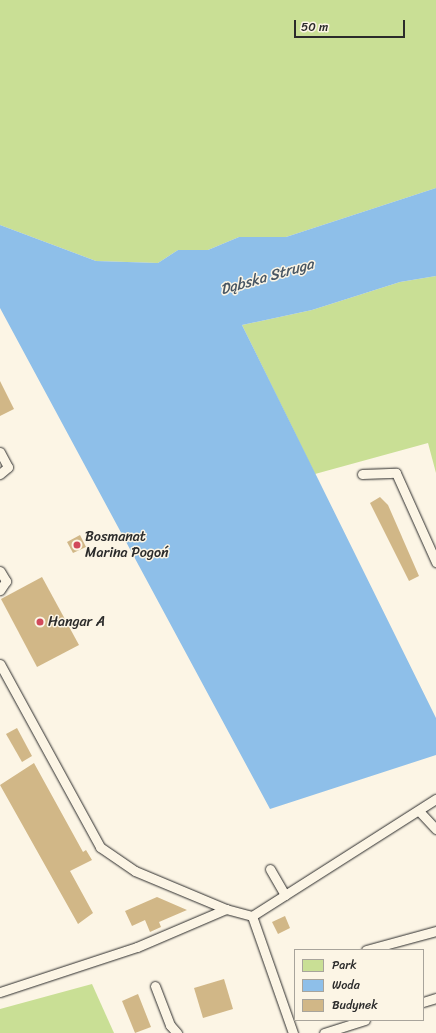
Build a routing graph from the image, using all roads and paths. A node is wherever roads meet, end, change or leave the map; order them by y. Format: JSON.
{"nodes":[{"id":1,"x":0,"y":452,"type":"edge"},
{"id":2,"x":0,"y":474,"type":"edge"},
{"id":3,"x":362,"y":474,"type":"dead end"},
{"id":4,"x":436,"y":562,"type":"edge"},
{"id":5,"x":0,"y":571,"type":"edge"},
{"id":6,"x":0,"y":590,"type":"edge"},
{"id":7,"x":0,"y":664,"type":"edge"},
{"id":8,"x":436,"y":799,"type":"edge"},
{"id":9,"x":419,"y":811,"type":"junction"},
{"id":10,"x":436,"y":829,"type":"edge"},
{"id":11,"x":270,"y":869,"type":"dead end"},
{"id":12,"x":285,"y":895,"type":"junction"},
{"id":13,"x":226,"y":909,"type":"junction"},
{"id":14,"x":252,"y":916,"type":"junction"},
{"id":15,"x":436,"y":931,"type":"edge"},
{"id":16,"x":370,"y":949,"type":"edge"},
{"id":17,"x":155,"y":986,"type":"dead end"},
{"id":18,"x":0,"y":992,"type":"edge"},
{"id":19,"x":436,"y":998,"type":"edge"},
{"id":20,"x":424,"y":1002,"type":"edge"},
{"id":21,"x":362,"y":1021,"type":"edge"},
{"id":22,"x":177,"y":1033,"type":"edge"},
{"id":23,"x":293,"y":1033,"type":"edge"},
{"id":24,"x":324,"y":1033,"type":"edge"}],
"edges":[{"from":1,"to":2,"type":"lane"},
{"from":3,"to":4,"type":"lane"},
{"from":5,"to":6,"type":"lane"},
{"from":7,"to":13,"type":"lane"},
{"from":8,"to":9,"type":"lane"},
{"from":9,"to":10,"type":"lane"},
{"from":9,"to":12,"type":"lane"},
{"from":11,"to":12,"type":"lane"},
{"from":12,"to":14,"type":"lane"},
{"from":13,"to":14,"type":"lane"},
{"from":13,"to":18,"type":"lane"},
{"from":14,"to":23,"type":"lane"},
{"from":15,"to":16,"type":"lane"},
{"from":17,"to":22,"type":"lane"},
{"from":19,"to":20,"type":"lane"},
{"from":21,"to":24,"type":"lane"}]}
